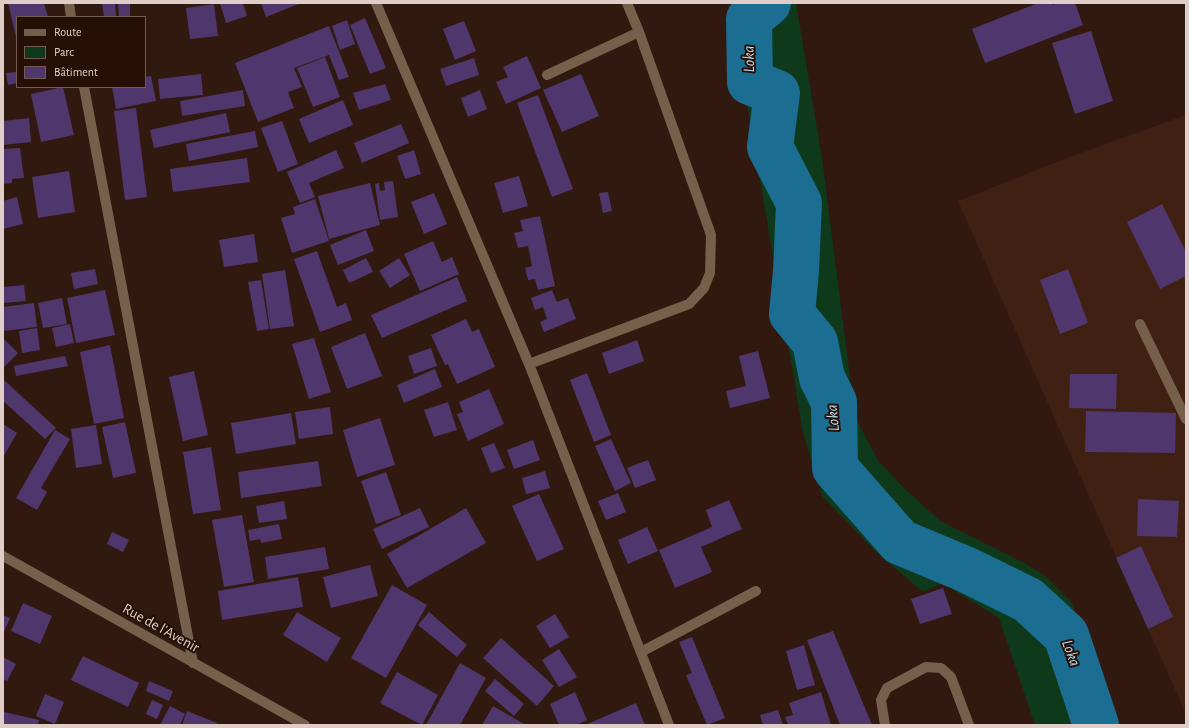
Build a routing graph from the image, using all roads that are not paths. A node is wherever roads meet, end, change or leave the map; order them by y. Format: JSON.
{"nodes":[{"id":1,"x":69,"y":3,"type":"edge"},
{"id":2,"x":376,"y":3,"type":"edge"},
{"id":3,"x":627,"y":3,"type":"edge"},
{"id":4,"x":71,"y":16,"type":"edge"},
{"id":5,"x":639,"y":32,"type":"junction"},
{"id":6,"x":547,"y":76,"type":"dead end"},
{"id":7,"x":84,"y":88,"type":"edge"},
{"id":8,"x":1140,"y":324,"type":"dead end"},
{"id":9,"x":529,"y":364,"type":"junction"},
{"id":10,"x":1186,"y":419,"type":"edge"},
{"id":11,"x":3,"y":556,"type":"edge"},
{"id":12,"x":756,"y":592,"type":"dead end"},
{"id":13,"x":640,"y":652,"type":"junction"},
{"id":14,"x":192,"y":663,"type":"junction"},
{"id":15,"x":305,"y":725,"type":"edge"},
{"id":16,"x":669,"y":725,"type":"edge"},
{"id":17,"x":885,"y":725,"type":"edge"},
{"id":18,"x":969,"y":725,"type":"edge"}],
"edges":[{"from":1,"to":4,"type":"street"},
{"from":2,"to":9,"type":"street"},
{"from":3,"to":5,"type":"street"},
{"from":5,"to":6,"type":"street"},
{"from":5,"to":9,"type":"street"},
{"from":7,"to":14,"type":"street"},
{"from":8,"to":10,"type":"street"},
{"from":9,"to":13,"type":"street"},
{"from":11,"to":14,"type":"street","name":"Rue de l'Avenir"},
{"from":12,"to":13,"type":"street"},
{"from":13,"to":16,"type":"street"},
{"from":14,"to":15,"type":"street","name":"Rue de l'Avenir"},
{"from":17,"to":18,"type":"street"}]}
